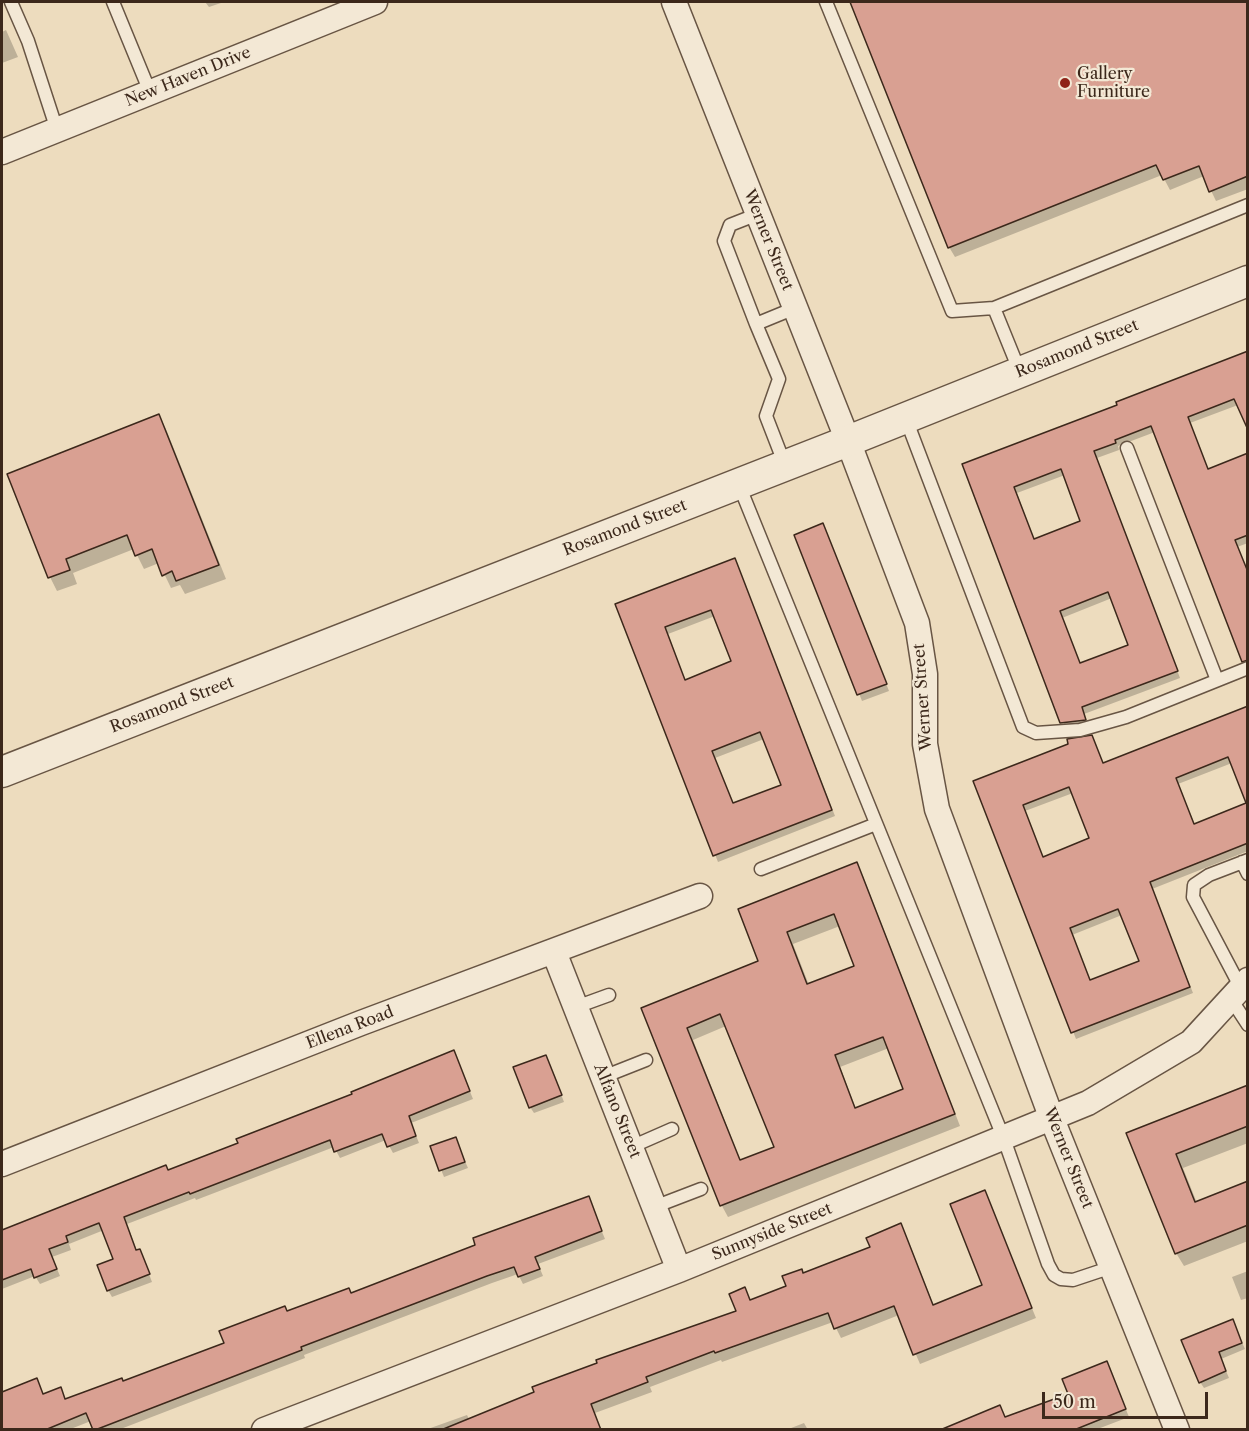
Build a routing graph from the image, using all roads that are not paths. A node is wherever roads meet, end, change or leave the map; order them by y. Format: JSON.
{"nodes":[{"id":1,"x":11,"y":2,"type":"edge"},
{"id":2,"x":113,"y":2,"type":"edge"},
{"id":3,"x":375,"y":2,"type":"edge"},
{"id":4,"x":674,"y":2,"type":"edge"},
{"id":5,"x":826,"y":2,"type":"edge"},
{"id":6,"x":150,"y":92,"type":"junction"},
{"id":7,"x":57,"y":130,"type":"junction"},
{"id":8,"x":2,"y":152,"type":"edge"},
{"id":9,"x":1248,"y":205,"type":"edge"},
{"id":10,"x":758,"y":214,"type":"junction"},
{"id":11,"x":1248,"y":281,"type":"edge"},
{"id":12,"x":795,"y":308,"type":"junction"},
{"id":13,"x":994,"y":308,"type":"junction"},
{"id":14,"x":756,"y":324,"type":"junction"},
{"id":15,"x":1020,"y":372,"type":"junction"},
{"id":16,"x":906,"y":418,"type":"junction"},
{"id":17,"x":848,"y":441,"type":"junction"},
{"id":18,"x":1127,"y":448,"type":"dead end"},
{"id":19,"x":785,"y":465,"type":"junction"},
{"id":20,"x":738,"y":483,"type":"junction"},
{"id":21,"x":1248,"y":668,"type":"edge"},
{"id":22,"x":1218,"y":680,"type":"junction"},
{"id":23,"x":2,"y":772,"type":"edge"},
{"id":24,"x":876,"y":824,"type":"junction"},
{"id":25,"x":1246,"y":865,"type":"edge"},
{"id":26,"x":761,"y":869,"type":"dead end"},
{"id":27,"x":700,"y":896,"type":"dead end"},
{"id":28,"x":554,"y":952,"type":"junction"},
{"id":29,"x":1240,"y":989,"type":"edge"},
{"id":30,"x":609,"y":995,"type":"dead end"},
{"id":31,"x":576,"y":1007,"type":"junction"},
{"id":32,"x":1248,"y":1024,"type":"edge"},
{"id":33,"x":646,"y":1060,"type":"dead end"},
{"id":34,"x":603,"y":1077,"type":"junction"},
{"id":35,"x":1052,"y":1119,"type":"junction"},
{"id":36,"x":672,"y":1129,"type":"dead end"},
{"id":37,"x":1004,"y":1139,"type":"junction"},
{"id":38,"x":631,"y":1147,"type":"junction"},
{"id":39,"x":2,"y":1164,"type":"edge"},
{"id":40,"x":701,"y":1189,"type":"dead end"},
{"id":41,"x":654,"y":1206,"type":"junction"},
{"id":42,"x":1112,"y":1267,"type":"junction"},
{"id":43,"x":679,"y":1270,"type":"junction"},
{"id":44,"x":264,"y":1430,"type":"edge"},
{"id":45,"x":1177,"y":1430,"type":"edge"}],
"edges":[{"from":1,"to":7,"type":"lane"},
{"from":2,"to":6,"type":"lane"},
{"from":3,"to":6,"type":"street","name":"New Haven Drive"},
{"from":4,"to":10,"type":"street","name":"Werner Street"},
{"from":5,"to":13,"type":"lane"},
{"from":6,"to":7,"type":"street","name":"New Haven Drive"},
{"from":7,"to":8,"type":"street","name":"New Haven Drive"},
{"from":9,"to":13,"type":"lane"},
{"from":10,"to":12,"type":"street","name":"Werner Street"},
{"from":10,"to":14,"type":"lane"},
{"from":11,"to":15,"type":"street","name":"Rosamond Street"},
{"from":12,"to":14,"type":"lane"},
{"from":12,"to":17,"type":"street","name":"Werner Street"},
{"from":13,"to":15,"type":"lane"},
{"from":14,"to":19,"type":"lane"},
{"from":15,"to":16,"type":"street","name":"Rosamond Street"},
{"from":16,"to":17,"type":"street","name":"Rosamond Street"},
{"from":16,"to":22,"type":"lane"},
{"from":17,"to":19,"type":"street","name":"Rosamond Street"},
{"from":17,"to":35,"type":"street","name":"Werner Street"},
{"from":18,"to":22,"type":"lane"},
{"from":19,"to":20,"type":"street","name":"Rosamond Street"},
{"from":20,"to":23,"type":"street","name":"Rosamond Street"},
{"from":20,"to":24,"type":"lane"},
{"from":21,"to":22,"type":"lane"},
{"from":24,"to":26,"type":"lane"},
{"from":24,"to":37,"type":"lane"},
{"from":25,"to":29,"type":"lane"},
{"from":27,"to":28,"type":"street","name":"Ellena Road"},
{"from":28,"to":31,"type":"street","name":"Alfano Street"},
{"from":28,"to":39,"type":"street","name":"Ellena Road"},
{"from":29,"to":32,"type":"lane"},
{"from":29,"to":35,"type":"street","name":"Sunnyside Street"},
{"from":30,"to":31,"type":"lane"},
{"from":31,"to":34,"type":"street","name":"Alfano Street"},
{"from":33,"to":34,"type":"lane"},
{"from":34,"to":38,"type":"street","name":"Alfano Street"},
{"from":35,"to":37,"type":"street","name":"Sunnyside Street"},
{"from":35,"to":42,"type":"street","name":"Werner Street"},
{"from":36,"to":38,"type":"lane"},
{"from":37,"to":42,"type":"lane"},
{"from":37,"to":43,"type":"street","name":"Sunnyside Street"},
{"from":38,"to":41,"type":"street","name":"Alfano Street"},
{"from":40,"to":41,"type":"lane"},
{"from":41,"to":43,"type":"street","name":"Alfano Street"},
{"from":42,"to":45,"type":"street","name":"Werner Street"},
{"from":43,"to":44,"type":"street","name":"Sunnyside Street"}]}
